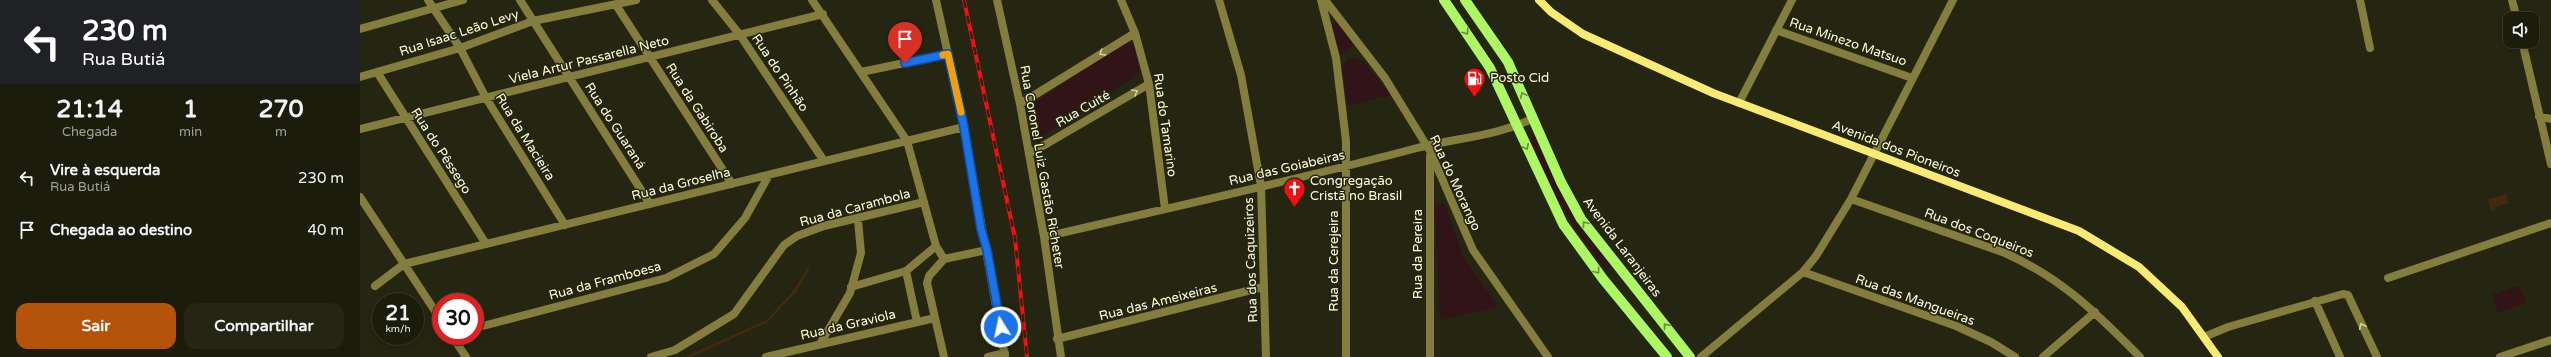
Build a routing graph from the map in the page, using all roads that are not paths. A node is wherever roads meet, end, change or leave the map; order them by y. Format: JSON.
{"nodes":[{"id":1,"x":428,"y":0,"type":"edge"},
{"id":2,"x":464,"y":0,"type":"edge"},
{"id":3,"x":520,"y":0,"type":"edge"},
{"id":4,"x":636,"y":0,"type":"edge"},
{"id":5,"x":712,"y":0,"type":"edge"},
{"id":6,"x":812,"y":0,"type":"edge"},
{"id":7,"x":936,"y":0,"type":"edge"},
{"id":8,"x":998,"y":0,"type":"edge"},
{"id":9,"x":1121,"y":0,"type":"edge"},
{"id":10,"x":1219,"y":0,"type":"edge"},
{"id":11,"x":1322,"y":0,"type":"edge"},
{"id":12,"x":1325,"y":0,"type":"edge"},
{"id":13,"x":1444,"y":0,"type":"edge"},
{"id":14,"x":1465,"y":0,"type":"edge"},
{"id":15,"x":1539,"y":0,"type":"edge"},
{"id":16,"x":1792,"y":0,"type":"edge"},
{"id":17,"x":1953,"y":0,"type":"edge"},
{"id":18,"x":2360,"y":0,"type":"edge"},
{"id":19,"x":2512,"y":0,"type":"edge"},
{"id":20,"x":616,"y":5,"type":"junction"},
{"id":21,"x":434,"y":9,"type":"junction"},
{"id":22,"x":2515,"y":12,"type":"edge"},
{"id":23,"x":823,"y":14,"type":"junction"},
{"id":24,"x":533,"y":21,"type":"junction"},
{"id":25,"x":360,"y":29,"type":"edge"},
{"id":26,"x":1776,"y":30,"type":"junction"},
{"id":27,"x":1135,"y":33,"type":"junction"},
{"id":28,"x":740,"y":35,"type":"junction"},
{"id":29,"x":460,"y":48,"type":"junction"},
{"id":30,"x":2370,"y":48,"type":"dead end"},
{"id":31,"x":2524,"y":48,"type":"edge"},
{"id":32,"x":948,"y":54,"type":"junction"},
{"id":33,"x":650,"y":57,"type":"junction"},
{"id":34,"x":376,"y":72,"type":"junction"},
{"id":35,"x":861,"y":72,"type":"junction"},
{"id":36,"x":360,"y":77,"type":"edge"},
{"id":37,"x":569,"y":77,"type":"junction"},
{"id":38,"x":1912,"y":78,"type":"junction"},
{"id":39,"x":1149,"y":84,"type":"junction"},
{"id":40,"x":486,"y":98,"type":"junction"},
{"id":41,"x":1739,"y":103,"type":"junction"},
{"id":42,"x":1020,"y":104,"type":"junction"},
{"id":43,"x":2539,"y":116,"type":"junction"},
{"id":44,"x":405,"y":117,"type":"junction"},
{"id":45,"x":1534,"y":118,"type":"junction"},
{"id":46,"x":2551,"y":119,"type":"edge"},
{"id":47,"x":964,"y":127,"type":"junction"},
{"id":48,"x":1516,"y":127,"type":"junction"},
{"id":49,"x":360,"y":129,"type":"edge"},
{"id":50,"x":907,"y":141,"type":"junction"},
{"id":51,"x":1428,"y":148,"type":"junction"},
{"id":52,"x":1874,"y":153,"type":"junction"},
{"id":53,"x":1029,"y":154,"type":"junction"},
{"id":54,"x":824,"y":161,"type":"junction"},
{"id":55,"x":2551,"y":164,"type":"edge"},
{"id":56,"x":1346,"y":167,"type":"junction"},
{"id":57,"x":769,"y":175,"type":"junction"},
{"id":58,"x":732,"y":184,"type":"junction"},
{"id":59,"x":1261,"y":186,"type":"junction"},
{"id":60,"x":360,"y":197,"type":"edge"},
{"id":61,"x":1851,"y":199,"type":"junction"},
{"id":62,"x":924,"y":202,"type":"junction"},
{"id":63,"x":650,"y":204,"type":"junction"},
{"id":64,"x":1165,"y":209,"type":"junction"},
{"id":65,"x":858,"y":220,"type":"junction"},
{"id":66,"x":2551,"y":223,"type":"edge"},
{"id":67,"x":565,"y":224,"type":"junction"},
{"id":68,"x":1044,"y":237,"type":"junction"},
{"id":69,"x":486,"y":244,"type":"junction"},
{"id":70,"x":936,"y":246,"type":"junction"},
{"id":71,"x":987,"y":250,"type":"junction"},
{"id":72,"x":944,"y":259,"type":"junction"},
{"id":73,"x":404,"y":264,"type":"junction"},
{"id":74,"x":906,"y":271,"type":"junction"},
{"id":75,"x":1803,"y":272,"type":"junction"},
{"id":76,"x":2388,"y":278,"type":"dead end"},
{"id":77,"x":375,"y":286,"type":"dead end"},
{"id":78,"x":851,"y":287,"type":"junction"},
{"id":79,"x":1263,"y":287,"type":"junction"},
{"id":80,"x":2315,"y":302,"type":"junction"},
{"id":81,"x":432,"y":306,"type":"edge"},
{"id":82,"x":2095,"y":312,"type":"junction"},
{"id":83,"x":936,"y":318,"type":"junction"},
{"id":84,"x":917,"y":322,"type":"junction"},
{"id":85,"x":484,"y":326,"type":"edge"},
{"id":86,"x":2204,"y":337,"type":"junction"},
{"id":87,"x":1058,"y":340,"type":"junction"},
{"id":88,"x":2551,"y":340,"type":"edge"},
{"id":89,"x":820,"y":344,"type":"junction"},
{"id":90,"x":458,"y":345,"type":"edge"},
{"id":91,"x":1005,"y":355,"type":"edge"},
{"id":92,"x":2511,"y":355,"type":"edge"},
{"id":93,"x":466,"y":357,"type":"edge"},
{"id":94,"x":650,"y":357,"type":"edge"},
{"id":95,"x":766,"y":357,"type":"edge"},
{"id":96,"x":944,"y":357,"type":"edge"},
{"id":97,"x":988,"y":357,"type":"edge"},
{"id":98,"x":1061,"y":357,"type":"edge"},
{"id":99,"x":1266,"y":357,"type":"edge"},
{"id":100,"x":1346,"y":357,"type":"edge"},
{"id":101,"x":1430,"y":357,"type":"edge"},
{"id":102,"x":1548,"y":357,"type":"edge"},
{"id":103,"x":1667,"y":357,"type":"edge"},
{"id":104,"x":1690,"y":357,"type":"edge"},
{"id":105,"x":1701,"y":357,"type":"edge"},
{"id":106,"x":2015,"y":357,"type":"edge"},
{"id":107,"x":2043,"y":357,"type":"edge"},
{"id":108,"x":2140,"y":357,"type":"edge"},
{"id":109,"x":2218,"y":357,"type":"edge"},
{"id":110,"x":2340,"y":357,"type":"edge"},
{"id":111,"x":2377,"y":357,"type":"edge"},
{"id":112,"x":2500,"y":357,"type":"edge"}],
"edges":[{"from":1,"to":21,"type":"street","name":"Rua da Macieira"},
{"from":2,"to":21,"type":"street"},
{"from":3,"to":24,"type":"street","name":"Rua do Guaraná"},
{"from":4,"to":20,"type":"street","name":"Rua Isaac Leão Levy"},
{"from":5,"to":28,"type":"street","name":"Rua do Pinhão"},
{"from":6,"to":23,"type":"street"},
{"from":7,"to":32,"type":"street"},
{"from":8,"to":42,"type":"street","name":"Rua Coronel Luiz Gastão Richeter"},
{"from":9,"to":27,"type":"street","name":"Rua do Tamarino"},
{"from":10,"to":59,"type":"street","name":"Rua dos Caquizeiros"},
{"from":11,"to":56,"type":"street","name":"Rua da Cerejeira"},
{"from":12,"to":51,"type":"street","name":"Rua do Morango"},
{"from":13,"to":48,"type":"main road","one_way":true},
{"from":45,"to":14,"type":"main road","name":"Avenida Laranjeiras","one_way":true},
{"from":15,"to":41,"type":"main road","name":"Avenida dos Pioneiros"},
{"from":16,"to":26,"type":"street"},
{"from":17,"to":38,"type":"street"},
{"from":18,"to":30,"type":"street"},
{"from":19,"to":22,"type":"street"},
{"from":20,"to":24,"type":"street","name":"Rua Isaac Leão Levy"},
{"from":20,"to":33,"type":"street","name":"Rua da Gabiroba"},
{"from":21,"to":25,"type":"street"},
{"from":21,"to":29,"type":"street","name":"Rua da Macieira"},
{"from":23,"to":28,"type":"street","name":"Viela Artur Passarella Neto"},
{"from":23,"to":35,"type":"street"},
{"from":24,"to":29,"type":"street","name":"Rua Isaac Leão Levy"},
{"from":24,"to":37,"type":"street","name":"Rua do Guaraná"},
{"from":26,"to":38,"type":"street","name":"Rua Minezo Matsuo"},
{"from":26,"to":41,"type":"street"},
{"from":27,"to":39,"type":"street","name":"Rua do Tamarino"},
{"from":27,"to":42,"type":"street","one_way":true},
{"from":28,"to":33,"type":"street","name":"Viela Artur Passarella Neto"},
{"from":28,"to":54,"type":"street","name":"Rua do Pinhão"},
{"from":29,"to":34,"type":"street","name":"Rua Isaac Leão Levy"},
{"from":29,"to":40,"type":"street","name":"Rua da Macieira"},
{"from":31,"to":43,"type":"street"},
{"from":32,"to":35,"type":"street"},
{"from":32,"to":47,"type":"street"},
{"from":33,"to":37,"type":"street","name":"Viela Artur Passarella Neto"},
{"from":33,"to":58,"type":"street","name":"Rua da Gabiroba"},
{"from":34,"to":36,"type":"street","name":"Rua Isaac Leão Levy"},
{"from":34,"to":44,"type":"street","name":"Rua do Pêssego"},
{"from":35,"to":50,"type":"street"},
{"from":37,"to":40,"type":"street","name":"Viela Artur Passarella Neto"},
{"from":37,"to":63,"type":"street","name":"Rua do Guaraná"},
{"from":38,"to":52,"type":"street"},
{"from":53,"to":39,"type":"street","name":"Rua Cuité","one_way":true},
{"from":39,"to":64,"type":"street","name":"Rua do Tamarino"},
{"from":40,"to":44,"type":"street","name":"Viela Artur Passarella Neto"},
{"from":40,"to":67,"type":"street","name":"Rua da Macieira"},
{"from":41,"to":52,"type":"main road","name":"Avenida dos Pioneiros"},
{"from":42,"to":53,"type":"street","name":"Rua Coronel Luiz Gastão Richeter"},
{"from":43,"to":46,"type":"street"},
{"from":43,"to":55,"type":"street"},
{"from":44,"to":49,"type":"street","name":"Viela Artur Passarella Neto"},
{"from":44,"to":69,"type":"street","name":"Rua do Pêssego"},
{"from":45,"to":48,"type":"street","name":"Rua das Goiabeiras"},
{"from":104,"to":45,"type":"main road","name":"Avenida Laranjeiras","one_way":true},
{"from":47,"to":50,"type":"street","name":"Rua da Groselha"},
{"from":47,"to":71,"type":"street"},
{"from":48,"to":51,"type":"street","name":"Rua das Goiabeiras"},
{"from":48,"to":103,"type":"main road","one_way":true},
{"from":50,"to":54,"type":"street","name":"Rua da Groselha"},
{"from":50,"to":62,"type":"street"},
{"from":51,"to":56,"type":"street","name":"Rua das Goiabeiras"},
{"from":51,"to":101,"type":"street","name":"Rua da Pereira"},
{"from":51,"to":102,"type":"street","name":"Rua do Morango"},
{"from":52,"to":61,"type":"street"},
{"from":52,"to":86,"type":"main road","name":"Avenida dos Pioneiros"},
{"from":53,"to":68,"type":"street","name":"Rua Coronel Luiz Gastão Richeter"},
{"from":54,"to":57,"type":"street","name":"Rua da Groselha"},
{"from":56,"to":59,"type":"street","name":"Rua das Goiabeiras"},
{"from":56,"to":100,"type":"street","name":"Rua da Cerejeira"},
{"from":57,"to":58,"type":"street","name":"Rua da Groselha"},
{"from":57,"to":85,"type":"street","name":"Rua da Framboesa"},
{"from":58,"to":63,"type":"street","name":"Rua da Groselha"},
{"from":59,"to":64,"type":"street","name":"Rua das Goiabeiras"},
{"from":59,"to":79,"type":"street","name":"Rua dos Caquizeiros"},
{"from":60,"to":73,"type":"street"},
{"from":61,"to":75,"type":"street"},
{"from":61,"to":82,"type":"street","name":"Rua dos Coqueiros"},
{"from":62,"to":65,"type":"street","name":"Rua da Carambola"},
{"from":62,"to":70,"type":"street"},
{"from":63,"to":67,"type":"street","name":"Rua da Groselha"},
{"from":64,"to":68,"type":"street","name":"Rua das Goiabeiras"},
{"from":65,"to":78,"type":"street"},
{"from":65,"to":94,"type":"street","name":"Rua da Carambola"},
{"from":66,"to":76,"type":"street"},
{"from":67,"to":69,"type":"street","name":"Rua da Groselha"},
{"from":68,"to":87,"type":"street","name":"Rua Coronel Luiz Gastão Richeter"},
{"from":69,"to":73,"type":"street","name":"Rua da Groselha"},
{"from":70,"to":72,"type":"street"},
{"from":70,"to":74,"type":"street"},
{"from":71,"to":72,"type":"street"},
{"from":71,"to":91,"type":"street"},
{"from":72,"to":83,"type":"street"},
{"from":73,"to":77,"type":"street"},
{"from":73,"to":81,"type":"street"},
{"from":74,"to":78,"type":"street"},
{"from":74,"to":84,"type":"street"},
{"from":75,"to":105,"type":"street"},
{"from":75,"to":106,"type":"street","name":"Rua das Mangueiras"},
{"from":78,"to":89,"type":"street"},
{"from":79,"to":87,"type":"street","name":"Rua das Ameixeiras"},
{"from":79,"to":99,"type":"street","name":"Rua dos Caquizeiros"},
{"from":80,"to":86,"type":"street"},
{"from":80,"to":110,"type":"street"},
{"from":111,"to":80,"type":"street","one_way":true},
{"from":82,"to":107,"type":"street"},
{"from":82,"to":108,"type":"street","name":"Rua dos Coqueiros"},
{"from":83,"to":84,"type":"street","name":"Rua da Graviola"},
{"from":83,"to":96,"type":"street"},
{"from":84,"to":89,"type":"street","name":"Rua da Graviola"},
{"from":86,"to":109,"type":"main road","name":"Avenida dos Pioneiros"},
{"from":87,"to":98,"type":"street","name":"Rua Coronel Luiz Gastão Richeter"},
{"from":88,"to":92,"type":"street"},
{"from":89,"to":95,"type":"street","name":"Rua da Graviola"},
{"from":90,"to":93,"type":"street"},
{"from":91,"to":97,"type":"street"},
{"from":92,"to":112,"type":"street"}]}
